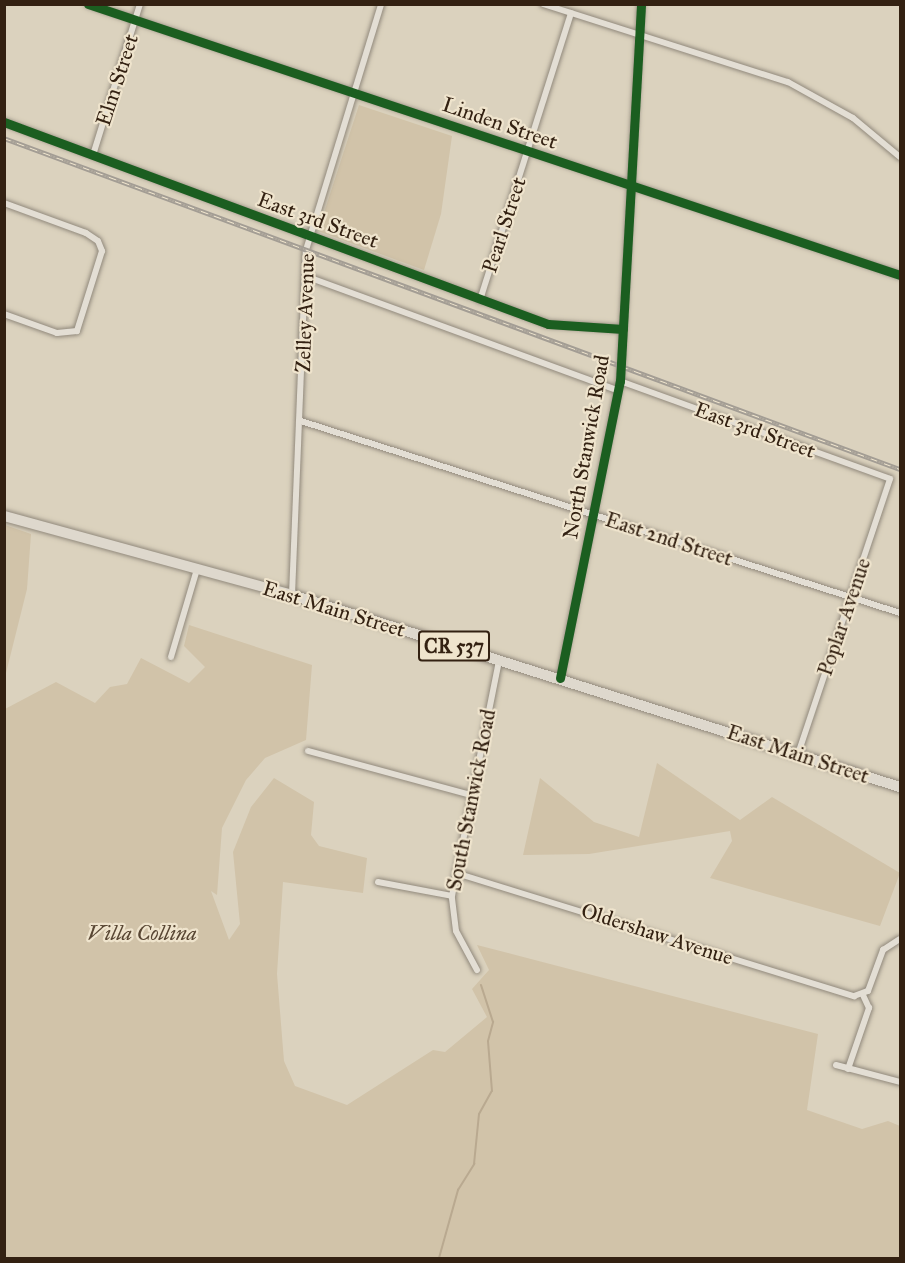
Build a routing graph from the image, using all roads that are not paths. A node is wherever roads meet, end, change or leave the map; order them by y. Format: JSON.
{"nodes":[{"id":1,"x":88,"y":4,"type":"edge"},
{"id":2,"x":140,"y":4,"type":"edge"},
{"id":3,"x":381,"y":4,"type":"edge"},
{"id":4,"x":543,"y":4,"type":"edge"},
{"id":5,"x":641,"y":4,"type":"edge"},
{"id":6,"x":571,"y":13,"type":"junction"},
{"id":7,"x":136,"y":19,"type":"junction"},
{"id":8,"x":639,"y":35,"type":"junction"},
{"id":9,"x":354,"y":92,"type":"junction"},
{"id":10,"x":4,"y":122,"type":"edge"},
{"id":11,"x":528,"y":151,"type":"junction"},
{"id":12,"x":93,"y":155,"type":"junction"},
{"id":13,"x":900,"y":157,"type":"edge"},
{"id":14,"x":633,"y":186,"type":"junction"},
{"id":15,"x":4,"y":203,"type":"edge"},
{"id":16,"x":309,"y":236,"type":"junction"},
{"id":17,"x":900,"y":275,"type":"edge"},
{"id":18,"x":308,"y":277,"type":"junction"},
{"id":19,"x":480,"y":300,"type":"junction"},
{"id":20,"x":4,"y":314,"type":"edge"},
{"id":21,"x":623,"y":329,"type":"junction"},
{"id":22,"x":620,"y":381,"type":"junction"},
{"id":23,"x":617,"y":390,"type":"junction"},
{"id":24,"x":301,"y":421,"type":"junction"},
{"id":25,"x":890,"y":479,"type":"joint"},
{"id":26,"x":594,"y":515,"type":"junction"},
{"id":27,"x":4,"y":516,"type":"edge"},
{"id":28,"x":197,"y":569,"type":"junction"},
{"id":29,"x":292,"y":595,"type":"junction"},
{"id":30,"x":851,"y":597,"type":"junction"},
{"id":31,"x":900,"y":613,"type":"edge"},
{"id":32,"x":171,"y":657,"type":"dead end"},
{"id":33,"x":499,"y":660,"type":"junction"},
{"id":34,"x":560,"y":678,"type":"junction"},
{"id":35,"x":308,"y":751,"type":"dead end"},
{"id":36,"x":798,"y":754,"type":"junction"},
{"id":37,"x":900,"y":787,"type":"edge"},
{"id":38,"x":471,"y":795,"type":"junction"},
{"id":39,"x":456,"y":873,"type":"junction"},
{"id":40,"x":378,"y":882,"type":"dead end"},
{"id":41,"x":452,"y":896,"type":"junction"},
{"id":42,"x":900,"y":939,"type":"edge"},
{"id":43,"x":477,"y":970,"type":"dead end"},
{"id":44,"x":860,"y":995,"type":"junction"},
{"id":45,"x":836,"y":1065,"type":"dead end"},
{"id":46,"x":848,"y":1069,"type":"junction"},
{"id":47,"x":900,"y":1082,"type":"edge"}],
"edges":[{"from":1,"to":7,"type":"street","name":"Linden Street"},
{"from":2,"to":7,"type":"street","name":"Elm Street"},
{"from":3,"to":9,"type":"street","name":"Zelley Avenue"},
{"from":4,"to":6,"type":"street"},
{"from":5,"to":8,"type":"street","name":"North Stanwick Road"},
{"from":6,"to":8,"type":"street"},
{"from":6,"to":11,"type":"street","name":"Pearl Street"},
{"from":7,"to":9,"type":"street","name":"Linden Street"},
{"from":7,"to":12,"type":"street","name":"Elm Street"},
{"from":8,"to":13,"type":"street"},
{"from":8,"to":14,"type":"street","name":"North Stanwick Road"},
{"from":9,"to":11,"type":"street","name":"Linden Street"},
{"from":9,"to":16,"type":"street","name":"Zelley Avenue"},
{"from":10,"to":12,"type":"street","name":"East 3rd Street"},
{"from":11,"to":14,"type":"street","name":"Linden Street"},
{"from":11,"to":19,"type":"street","name":"Pearl Street"},
{"from":12,"to":16,"type":"street","name":"East 3rd Street"},
{"from":14,"to":17,"type":"street","name":"Linden Street"},
{"from":14,"to":21,"type":"street","name":"North Stanwick Road"},
{"from":15,"to":20,"type":"street"},
{"from":16,"to":18,"type":"street","name":"Zelley Avenue"},
{"from":16,"to":19,"type":"street","name":"East 3rd Street"},
{"from":18,"to":23,"type":"street"},
{"from":18,"to":24,"type":"street","name":"Zelley Avenue"},
{"from":19,"to":21,"type":"street","name":"East 3rd Street"},
{"from":21,"to":22,"type":"street","name":"North Stanwick Road"},
{"from":22,"to":23,"type":"street","name":"North Stanwick Road"},
{"from":22,"to":25,"type":"street","name":"East 3rd Street"},
{"from":23,"to":26,"type":"street","name":"North Stanwick Road"},
{"from":24,"to":26,"type":"street","name":"East 2nd Street"},
{"from":24,"to":29,"type":"street","name":"Zelley Avenue"},
{"from":25,"to":30,"type":"street","name":"Poplar Avenue"},
{"from":26,"to":30,"type":"street","name":"East 2nd Street"},
{"from":26,"to":34,"type":"street","name":"North Stanwick Road"},
{"from":27,"to":28,"type":"main road","name":"East Main Street","number":"CR 537"},
{"from":28,"to":29,"type":"main road","name":"East Main Street","number":"CR 537"},
{"from":28,"to":32,"type":"street"},
{"from":29,"to":33,"type":"main road","name":"East Main Street","number":"CR 537"},
{"from":30,"to":31,"type":"street","name":"East 2nd Street"},
{"from":30,"to":36,"type":"street","name":"Poplar Avenue"},
{"from":33,"to":34,"type":"main road","name":"East Main Street","number":"CR 537"},
{"from":33,"to":38,"type":"street","name":"South Stanwick Road"},
{"from":34,"to":36,"type":"main road","name":"East Main Street","number":"CR 537"},
{"from":35,"to":38,"type":"street"},
{"from":36,"to":37,"type":"main road","name":"East Main Street","number":"CR 537"},
{"from":38,"to":39,"type":"street","name":"South Stanwick Road"},
{"from":39,"to":41,"type":"street","name":"South Stanwick Road"},
{"from":39,"to":44,"type":"street","name":"Oldershaw Avenue"},
{"from":40,"to":41,"type":"street"},
{"from":41,"to":43,"type":"street","name":"South Stanwick Road"},
{"from":42,"to":44,"type":"street"},
{"from":44,"to":46,"type":"street"},
{"from":45,"to":46,"type":"street"},
{"from":46,"to":47,"type":"street"}]}
